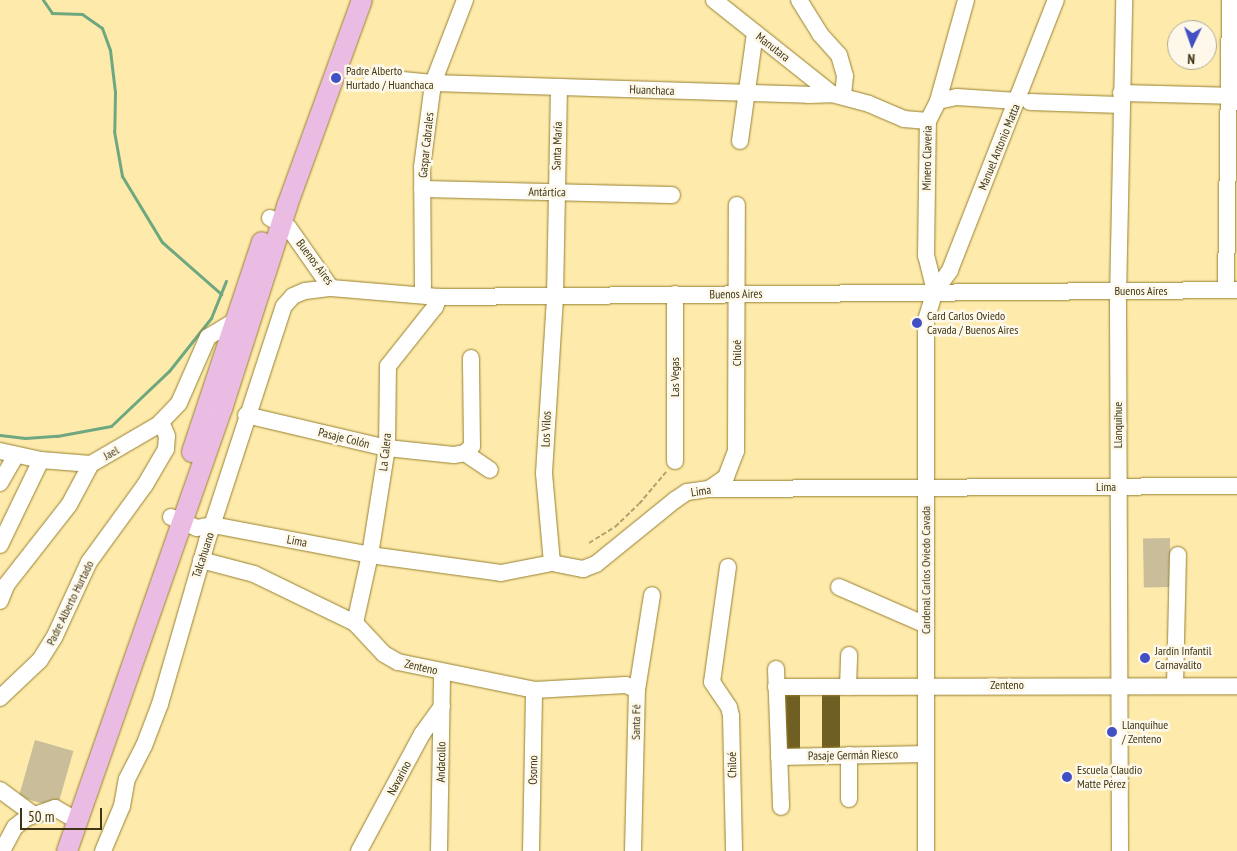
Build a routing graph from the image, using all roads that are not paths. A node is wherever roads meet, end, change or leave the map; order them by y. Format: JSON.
{"nodes":[{"id":1,"x":348,"y":0,"type":"edge"},
{"id":2,"x":362,"y":0,"type":"edge"},
{"id":3,"x":464,"y":0,"type":"edge"},
{"id":4,"x":714,"y":0,"type":"edge"},
{"id":5,"x":799,"y":0,"type":"edge"},
{"id":6,"x":966,"y":0,"type":"edge"},
{"id":7,"x":1056,"y":0,"type":"edge"},
{"id":8,"x":1124,"y":0,"type":"edge"},
{"id":9,"x":1230,"y":0,"type":"edge"},
{"id":10,"x":756,"y":33,"type":"junction"},
{"id":11,"x":372,"y":77,"type":"dead end"},
{"id":12,"x":433,"y":82,"type":"junction"},
{"id":13,"x":559,"y":87,"type":"junction"},
{"id":14,"x":745,"y":93,"type":"junction"},
{"id":15,"x":838,"y":95,"type":"junction"},
{"id":16,"x":1232,"y":96,"type":"edge"},
{"id":17,"x":1121,"y":99,"type":"junction"},
{"id":18,"x":938,"y":101,"type":"junction"},
{"id":19,"x":1023,"y":102,"type":"junction"},
{"id":20,"x":928,"y":121,"type":"junction"},
{"id":21,"x":740,"y":141,"type":"dead end"},
{"id":22,"x":422,"y":188,"type":"junction"},
{"id":23,"x":556,"y":192,"type":"junction"},
{"id":24,"x":672,"y":195,"type":"dead end"},
{"id":25,"x":737,"y":205,"type":"dead end"},
{"id":26,"x":276,"y":220,"type":"junction"},
{"id":27,"x":332,"y":288,"type":"junction"},
{"id":28,"x":1231,"y":290,"type":"edge"},
{"id":29,"x":1118,"y":291,"type":"junction"},
{"id":30,"x":935,"y":292,"type":"junction"},
{"id":31,"x":675,"y":294,"type":"junction"},
{"id":32,"x":736,"y":294,"type":"junction"},
{"id":33,"x":431,"y":296,"type":"junction"},
{"id":34,"x":555,"y":296,"type":"junction"},
{"id":35,"x":234,"y":321,"type":"junction"},
{"id":36,"x":471,"y":358,"type":"dead end"},
{"id":37,"x":246,"y":415,"type":"junction"},
{"id":38,"x":161,"y":422,"type":"junction"},
{"id":39,"x":387,"y":448,"type":"junction"},
{"id":40,"x":465,"y":452,"type":"junction"},
{"id":41,"x":8,"y":453,"type":"edge"},
{"id":42,"x":40,"y":460,"type":"junction"},
{"id":43,"x":675,"y":461,"type":"road end"},
{"id":44,"x":91,"y":464,"type":"junction"},
{"id":45,"x":490,"y":470,"type":"dead end"},
{"id":46,"x":0,"y":484,"type":"edge"},
{"id":47,"x":1237,"y":486,"type":"edge"},
{"id":48,"x":1119,"y":487,"type":"junction"},
{"id":49,"x":925,"y":488,"type":"junction"},
{"id":50,"x":709,"y":489,"type":"junction"},
{"id":51,"x":213,"y":525,"type":"junction"},
{"id":52,"x":189,"y":527,"type":"junction"},
{"id":53,"x":0,"y":545,"type":"edge"},
{"id":54,"x":370,"y":555,"type":"junction"},
{"id":55,"x":1178,"y":555,"type":"dead end"},
{"id":56,"x":201,"y":560,"type":"junction"},
{"id":57,"x":552,"y":563,"type":"junction"},
{"id":58,"x":728,"y":567,"type":"dead end"},
{"id":59,"x":839,"y":588,"type":"dead end"},
{"id":60,"x":652,"y":595,"type":"dead end"},
{"id":61,"x":0,"y":601,"type":"edge"},
{"id":62,"x":355,"y":623,"type":"junction"},
{"id":63,"x":926,"y":626,"type":"junction"},
{"id":64,"x":849,"y":655,"type":"dead end"},
{"id":65,"x":776,"y":669,"type":"dead end"},
{"id":66,"x":442,"y":672,"type":"junction"},
{"id":67,"x":119,"y":685,"type":"junction"},
{"id":68,"x":926,"y":685,"type":"junction"},
{"id":69,"x":1120,"y":685,"type":"junction"},
{"id":70,"x":1175,"y":686,"type":"junction"},
{"id":71,"x":1237,"y":686,"type":"edge"},
{"id":72,"x":776,"y":687,"type":"junction"},
{"id":73,"x":848,"y":687,"type":"junction"},
{"id":74,"x":534,"y":690,"type":"junction"},
{"id":75,"x":637,"y":690,"type":"junction"},
{"id":76,"x":0,"y":698,"type":"edge"},
{"id":77,"x":442,"y":706,"type":"junction"},
{"id":78,"x":926,"y":754,"type":"junction"},
{"id":79,"x":849,"y":755,"type":"junction"},
{"id":80,"x":779,"y":756,"type":"junction"},
{"id":81,"x":0,"y":790,"type":"edge"},
{"id":82,"x":849,"y":800,"type":"dead end"},
{"id":83,"x":0,"y":804,"type":"edge"},
{"id":84,"x":781,"y":807,"type":"dead end"},
{"id":85,"x":34,"y":815,"type":"junction"},
{"id":86,"x":69,"y":816,"type":"junction"},
{"id":87,"x":7,"y":829,"type":"edge"},
{"id":88,"x":2,"y":851,"type":"edge"},
{"id":89,"x":56,"y":851,"type":"edge"},
{"id":90,"x":67,"y":851,"type":"edge"},
{"id":91,"x":103,"y":851,"type":"edge"},
{"id":92,"x":359,"y":851,"type":"edge"},
{"id":93,"x":440,"y":851,"type":"edge"},
{"id":94,"x":531,"y":851,"type":"edge"},
{"id":95,"x":633,"y":851,"type":"edge"},
{"id":96,"x":734,"y":851,"type":"edge"},
{"id":97,"x":926,"y":851,"type":"edge"},
{"id":98,"x":1120,"y":851,"type":"edge"}],
"edges":[{"from":1,"to":26,"type":"main road"},
{"from":2,"to":26,"type":"main road"},
{"from":3,"to":12,"type":"street","name":"Gaspar Cabrales"},
{"from":4,"to":10,"type":"street","name":"Manutara"},
{"from":5,"to":15,"type":"street"},
{"from":6,"to":18,"type":"street","name":"Minero Claveria"},
{"from":7,"to":19,"type":"street","name":"Manuel Antonio Matta"},
{"from":8,"to":17,"type":"street","name":"Llanquihue"},
{"from":9,"to":16,"type":"street"},
{"from":10,"to":14,"type":"street"},
{"from":10,"to":15,"type":"street","name":"Manutara"},
{"from":11,"to":12,"type":"street","name":"Huanchaca"},
{"from":12,"to":13,"type":"street","name":"Huanchaca"},
{"from":12,"to":22,"type":"street","name":"Gaspar Cabrales"},
{"from":13,"to":14,"type":"street","name":"Huanchaca"},
{"from":13,"to":23,"type":"street","name":"Santa María"},
{"from":14,"to":15,"type":"street","name":"Huanchaca"},
{"from":14,"to":21,"type":"street"},
{"from":15,"to":20,"type":"street","name":"Huanchaca"},
{"from":16,"to":17,"type":"street"},
{"from":16,"to":28,"type":"street"},
{"from":17,"to":19,"type":"street"},
{"from":17,"to":29,"type":"street","name":"Llanquihue"},
{"from":18,"to":19,"type":"street"},
{"from":18,"to":20,"type":"street","name":"Minero Claveria"},
{"from":19,"to":30,"type":"street","name":"Manuel Antonio Matta"},
{"from":20,"to":30,"type":"street","name":"Minero Claveria"},
{"from":22,"to":23,"type":"street","name":"Antártica"},
{"from":22,"to":33,"type":"street","name":"Gaspar Cabrales"},
{"from":23,"to":24,"type":"street","name":"Antártica"},
{"from":23,"to":34,"type":"street","name":"Santa María"},
{"from":25,"to":32,"type":"street","name":"Chiloé"},
{"from":26,"to":27,"type":"street","name":"Buenos Aires"},
{"from":26,"to":35,"type":"main road"},
{"from":26,"to":52,"type":"main road"},
{"from":27,"to":33,"type":"street","name":"Buenos Aires"},
{"from":27,"to":37,"type":"street","name":"Talcahuano"},
{"from":28,"to":29,"type":"street","name":"Buenos Aires"},
{"from":29,"to":30,"type":"street","name":"Buenos Aires"},
{"from":29,"to":48,"type":"street","name":"Llanquihue"},
{"from":30,"to":32,"type":"street","name":"Buenos Aires"},
{"from":30,"to":49,"type":"street","name":"Cardenal Carlos Oviedo Cavada"},
{"from":31,"to":32,"type":"street","name":"Buenos Aires"},
{"from":31,"to":34,"type":"street","name":"Buenos Aires"},
{"from":31,"to":43,"type":"street","name":"Las Vegas"},
{"from":32,"to":50,"type":"street","name":"Chiloé"},
{"from":33,"to":34,"type":"street","name":"Buenos Aires"},
{"from":33,"to":39,"type":"street","name":"La Calera"},
{"from":34,"to":57,"type":"street","name":"Los Vilos"},
{"from":35,"to":38,"type":"street","name":"Jael"},
{"from":35,"to":52,"type":"main road"},
{"from":36,"to":40,"type":"street"},
{"from":37,"to":39,"type":"street","name":"Pasaje Colón"},
{"from":37,"to":51,"type":"street","name":"Talcahuano"},
{"from":38,"to":44,"type":"street","name":"Jael"},
{"from":38,"to":76,"type":"street","name":"Padre Alberto Hurtado"},
{"from":39,"to":40,"type":"street","name":"Pasaje Colón"},
{"from":39,"to":54,"type":"street","name":"La Calera"},
{"from":40,"to":45,"type":"street"},
{"from":41,"to":42,"type":"street"},
{"from":41,"to":46,"type":"street"},
{"from":42,"to":44,"type":"street"},
{"from":42,"to":53,"type":"street"},
{"from":44,"to":61,"type":"street","name":"Jael"},
{"from":47,"to":48,"type":"street","name":"Lima"},
{"from":48,"to":49,"type":"street","name":"Lima"},
{"from":48,"to":69,"type":"street","name":"Llanquihue"},
{"from":49,"to":50,"type":"street","name":"Lima"},
{"from":49,"to":63,"type":"street","name":"Cardenal Carlos Oviedo Cavada"},
{"from":50,"to":57,"type":"street","name":"Lima"},
{"from":51,"to":52,"type":"street","name":"Lima"},
{"from":51,"to":54,"type":"street","name":"Lima"},
{"from":52,"to":56,"type":"street","name":"Talcahuano"},
{"from":52,"to":67,"type":"main road"},
{"from":54,"to":57,"type":"street","name":"Lima"},
{"from":54,"to":62,"type":"street","name":"La Calera"},
{"from":55,"to":70,"type":"street"},
{"from":56,"to":62,"type":"street","name":"Zenteno"},
{"from":56,"to":91,"type":"street","name":"Talcahuano"},
{"from":58,"to":96,"type":"street","name":"Chiloé"},
{"from":59,"to":63,"type":"street"},
{"from":60,"to":75,"type":"street","name":"Santa Fé"},
{"from":62,"to":66,"type":"street","name":"Zenteno"},
{"from":63,"to":68,"type":"street","name":"Cardenal Carlos Oviedo Cavada"},
{"from":64,"to":73,"type":"street"},
{"from":65,"to":72,"type":"street"},
{"from":66,"to":74,"type":"street","name":"Zenteno"},
{"from":66,"to":77,"type":"street","name":"Andacollo"},
{"from":67,"to":86,"type":"main road"},
{"from":67,"to":90,"type":"main road"},
{"from":68,"to":69,"type":"street","name":"Zenteno"},
{"from":68,"to":73,"type":"street","name":"Zenteno"},
{"from":68,"to":78,"type":"street","name":"Cardenal Carlos Oviedo Cavada"},
{"from":69,"to":70,"type":"street","name":"Zenteno"},
{"from":69,"to":98,"type":"street","name":"Llanquihue"},
{"from":70,"to":71,"type":"street","name":"Zenteno"},
{"from":72,"to":73,"type":"street","name":"Zenteno"},
{"from":72,"to":80,"type":"street"},
{"from":74,"to":75,"type":"street","name":"Zenteno"},
{"from":74,"to":94,"type":"street","name":"Osorno"},
{"from":75,"to":95,"type":"street","name":"Santa Fé"},
{"from":77,"to":92,"type":"street","name":"Navarino"},
{"from":77,"to":93,"type":"street","name":"Andacollo"},
{"from":78,"to":79,"type":"street","name":"Pasaje Germán Riesco"},
{"from":78,"to":97,"type":"street","name":"Cardenal Carlos Oviedo Cavada"},
{"from":79,"to":80,"type":"street","name":"Pasaje Germán Riesco"},
{"from":79,"to":82,"type":"street"},
{"from":80,"to":84,"type":"street"},
{"from":81,"to":85,"type":"street"},
{"from":83,"to":85,"type":"street"},
{"from":85,"to":86,"type":"street"},
{"from":85,"to":87,"type":"street"},
{"from":86,"to":89,"type":"main road"},
{"from":87,"to":88,"type":"street"}]}
